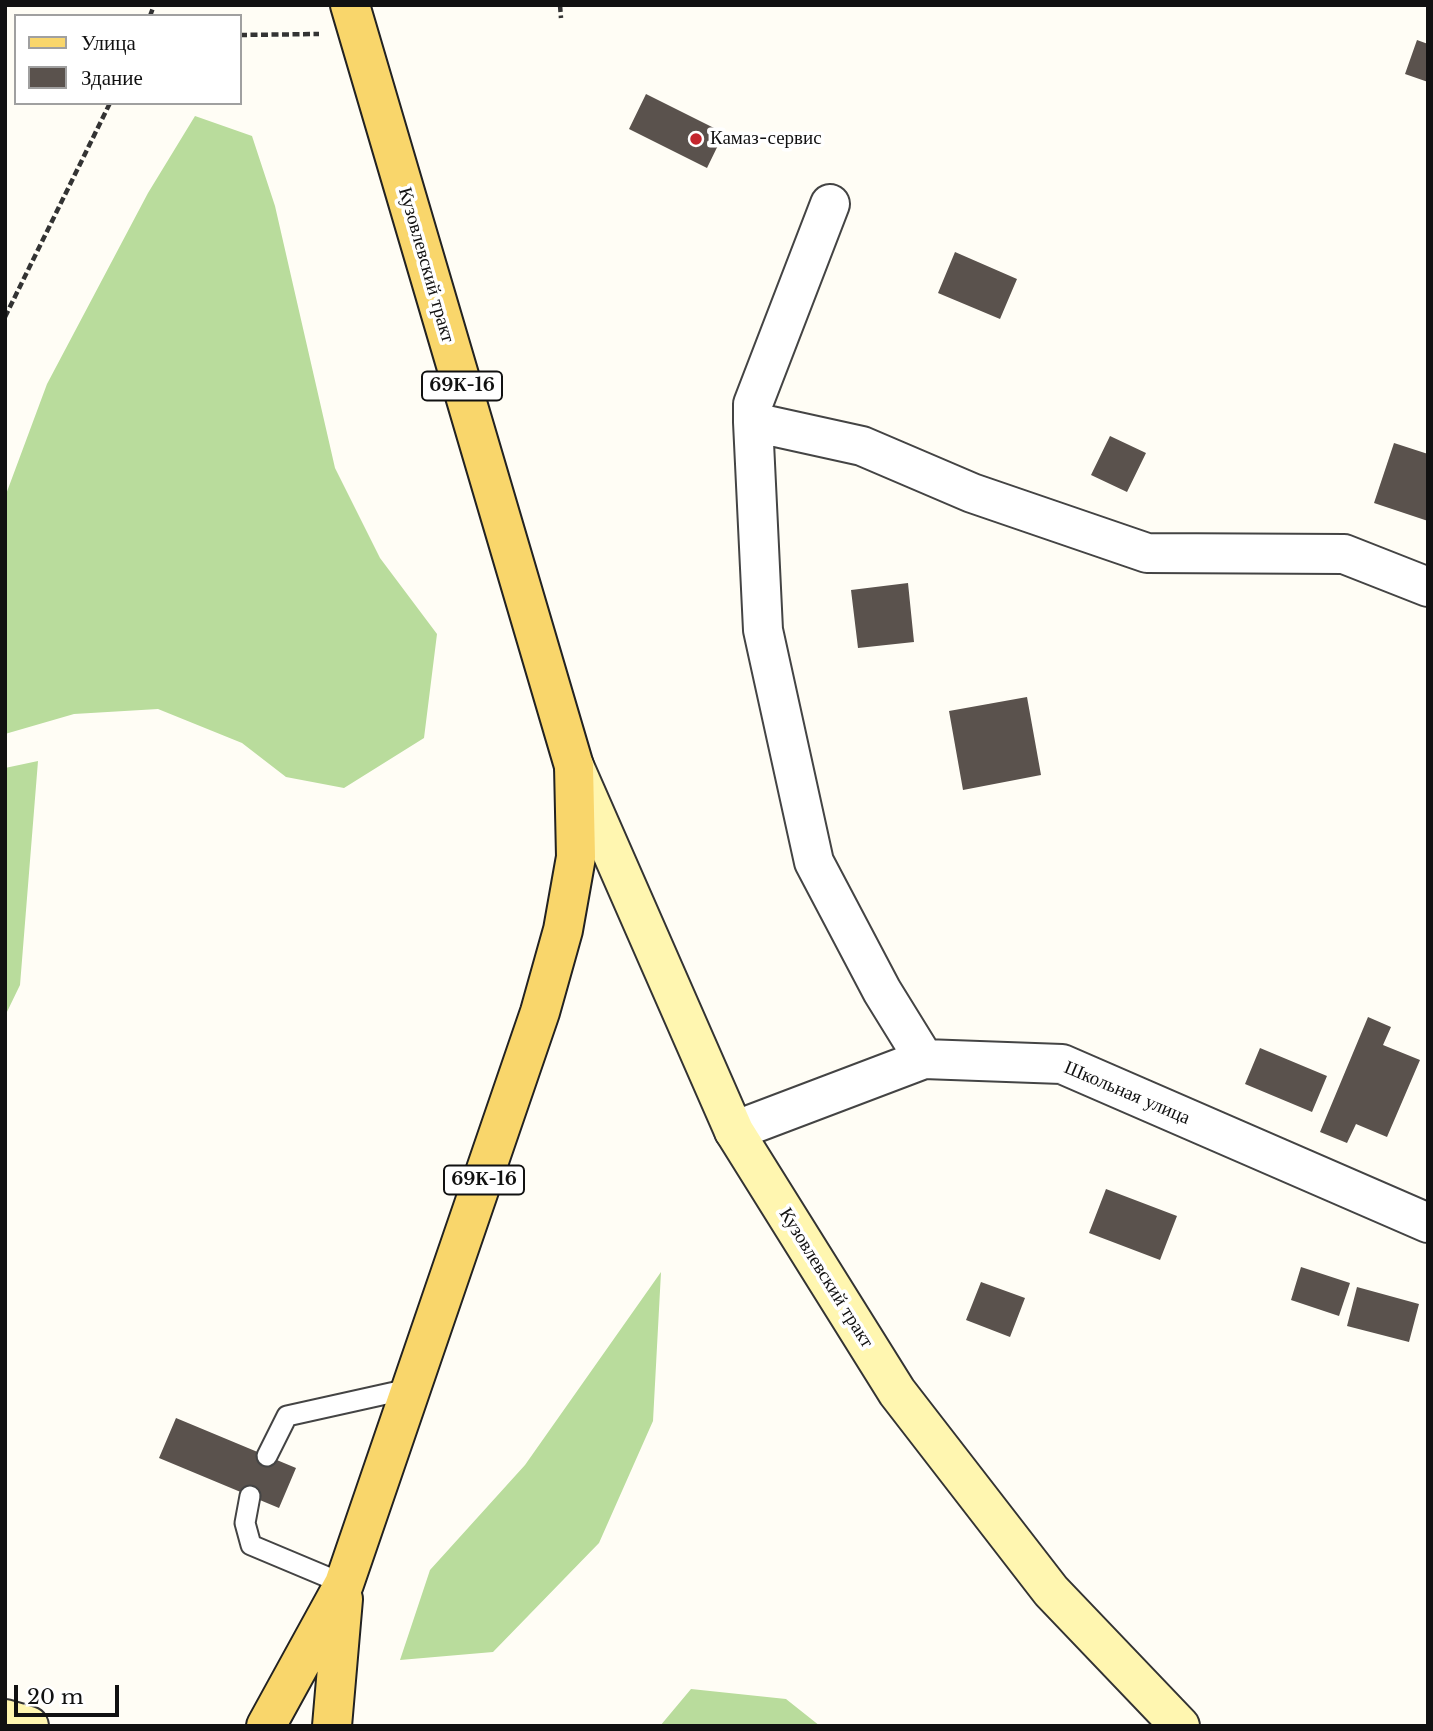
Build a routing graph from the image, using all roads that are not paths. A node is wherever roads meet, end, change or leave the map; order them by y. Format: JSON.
{"nodes":[{"id":1,"x":354,"y":20,"type":"edge"},
{"id":2,"x":830,"y":204,"type":"dead end"},
{"id":3,"x":753,"y":422,"type":"junction"},
{"id":4,"x":1428,"y":587,"type":"edge"},
{"id":5,"x":574,"y":766,"type":"junction"},
{"id":6,"x":924,"y":1059,"type":"junction"},
{"id":7,"x":734,"y":1131,"type":"junction"},
{"id":8,"x":1428,"y":1223,"type":"edge"},
{"id":9,"x":414,"y":1388,"type":"junction"},
{"id":10,"x":267,"y":1456,"type":"dead end"},
{"id":11,"x":250,"y":1496,"type":"dead end"},
{"id":12,"x":344,"y":1584,"type":"junction"},
{"id":13,"x":5,"y":1719,"type":"edge"},
{"id":14,"x":29,"y":1726,"type":"edge"},
{"id":15,"x":266,"y":1726,"type":"edge"},
{"id":16,"x":332,"y":1726,"type":"edge"},
{"id":17,"x":1180,"y":1726,"type":"edge"}],
"edges":[{"from":1,"to":5,"type":"main road","name":"Кузовлевский тракт","number":"69К-16"},
{"from":2,"to":3,"type":"street"},
{"from":3,"to":4,"type":"street"},
{"from":3,"to":6,"type":"street"},
{"from":5,"to":7,"type":"main road","name":"Кузовлевский тракт","number":"69К-16"},
{"from":5,"to":9,"type":"main road","name":"Кузовлевский тракт","number":"69К-16"},
{"from":6,"to":7,"type":"street","name":"Школьная улица"},
{"from":6,"to":8,"type":"street","name":"Школьная улица"},
{"from":7,"to":17,"type":"main road","name":"Кузовлевский тракт","number":"69К-16"},
{"from":9,"to":10,"type":"lane"},
{"from":9,"to":12,"type":"main road","name":"Кузовлевский тракт","number":"69К-16"},
{"from":11,"to":12,"type":"lane"},
{"from":12,"to":15,"type":"main road","name":"Кузовлевский тракт","number":"69К-16"},
{"from":12,"to":16,"type":"main road","name":"Кузовлевский тракт","number":"69К-16"},
{"from":13,"to":14,"type":"main road"}]}
